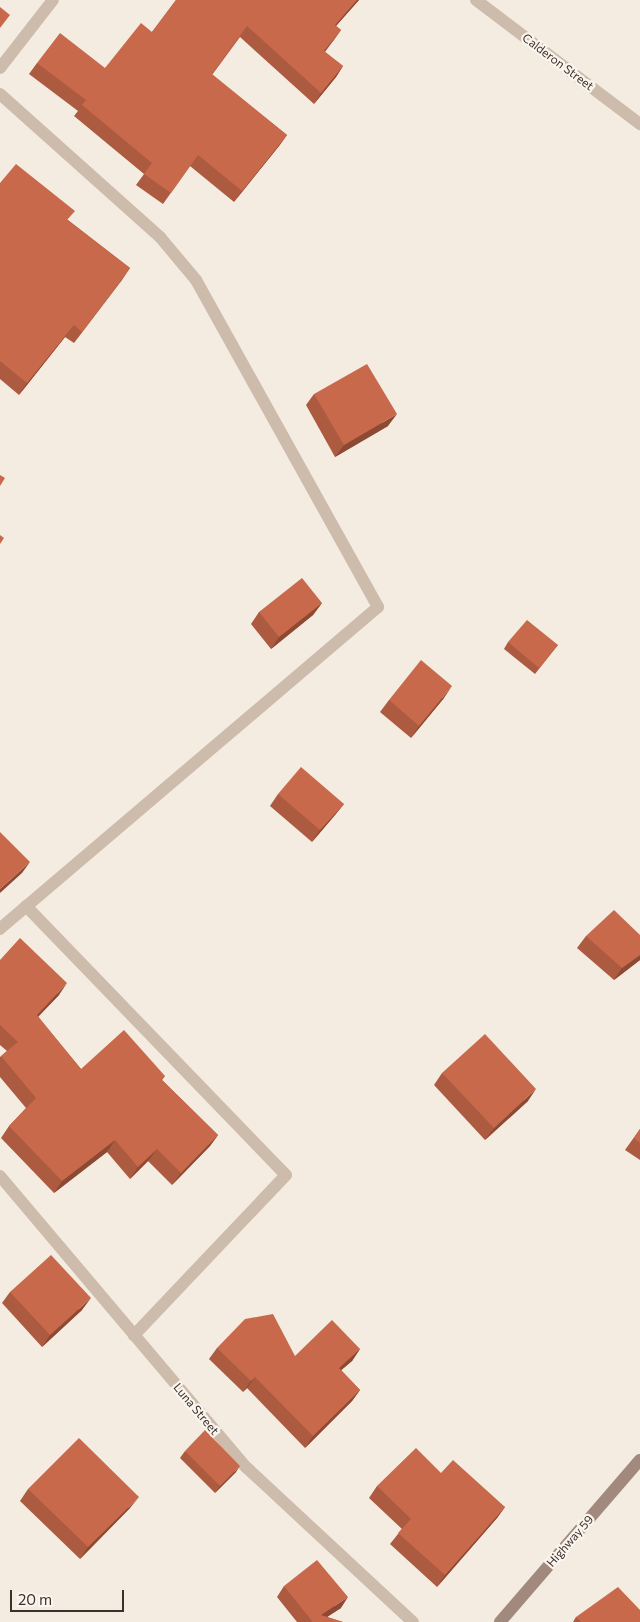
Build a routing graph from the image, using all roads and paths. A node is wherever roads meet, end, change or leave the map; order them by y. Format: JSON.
{"nodes":[{"id":1,"x":53,"y":0,"type":"edge"},
{"id":2,"x":476,"y":0,"type":"edge"},
{"id":3,"x":0,"y":68,"type":"edge"},
{"id":4,"x":0,"y":94,"type":"edge"},
{"id":5,"x":640,"y":124,"type":"edge"},
{"id":6,"x":26,"y":906,"type":"junction"},
{"id":7,"x":0,"y":929,"type":"edge"},
{"id":8,"x":0,"y":1176,"type":"edge"},
{"id":9,"x":134,"y":1335,"type":"junction"},
{"id":10,"x":640,"y":1460,"type":"edge"},
{"id":11,"x":413,"y":1622,"type":"edge"},
{"id":12,"x":500,"y":1622,"type":"edge"}],
"edges":[{"from":1,"to":3,"type":"street"},
{"from":2,"to":5,"type":"street","name":"Calderon Street"},
{"from":4,"to":6,"type":"street"},
{"from":6,"to":7,"type":"street"},
{"from":6,"to":9,"type":"street"},
{"from":8,"to":9,"type":"street","name":"Luna Street"},
{"from":9,"to":11,"type":"street","name":"Luna Street"},
{"from":10,"to":12,"type":"street","name":"Highway 59"}]}
